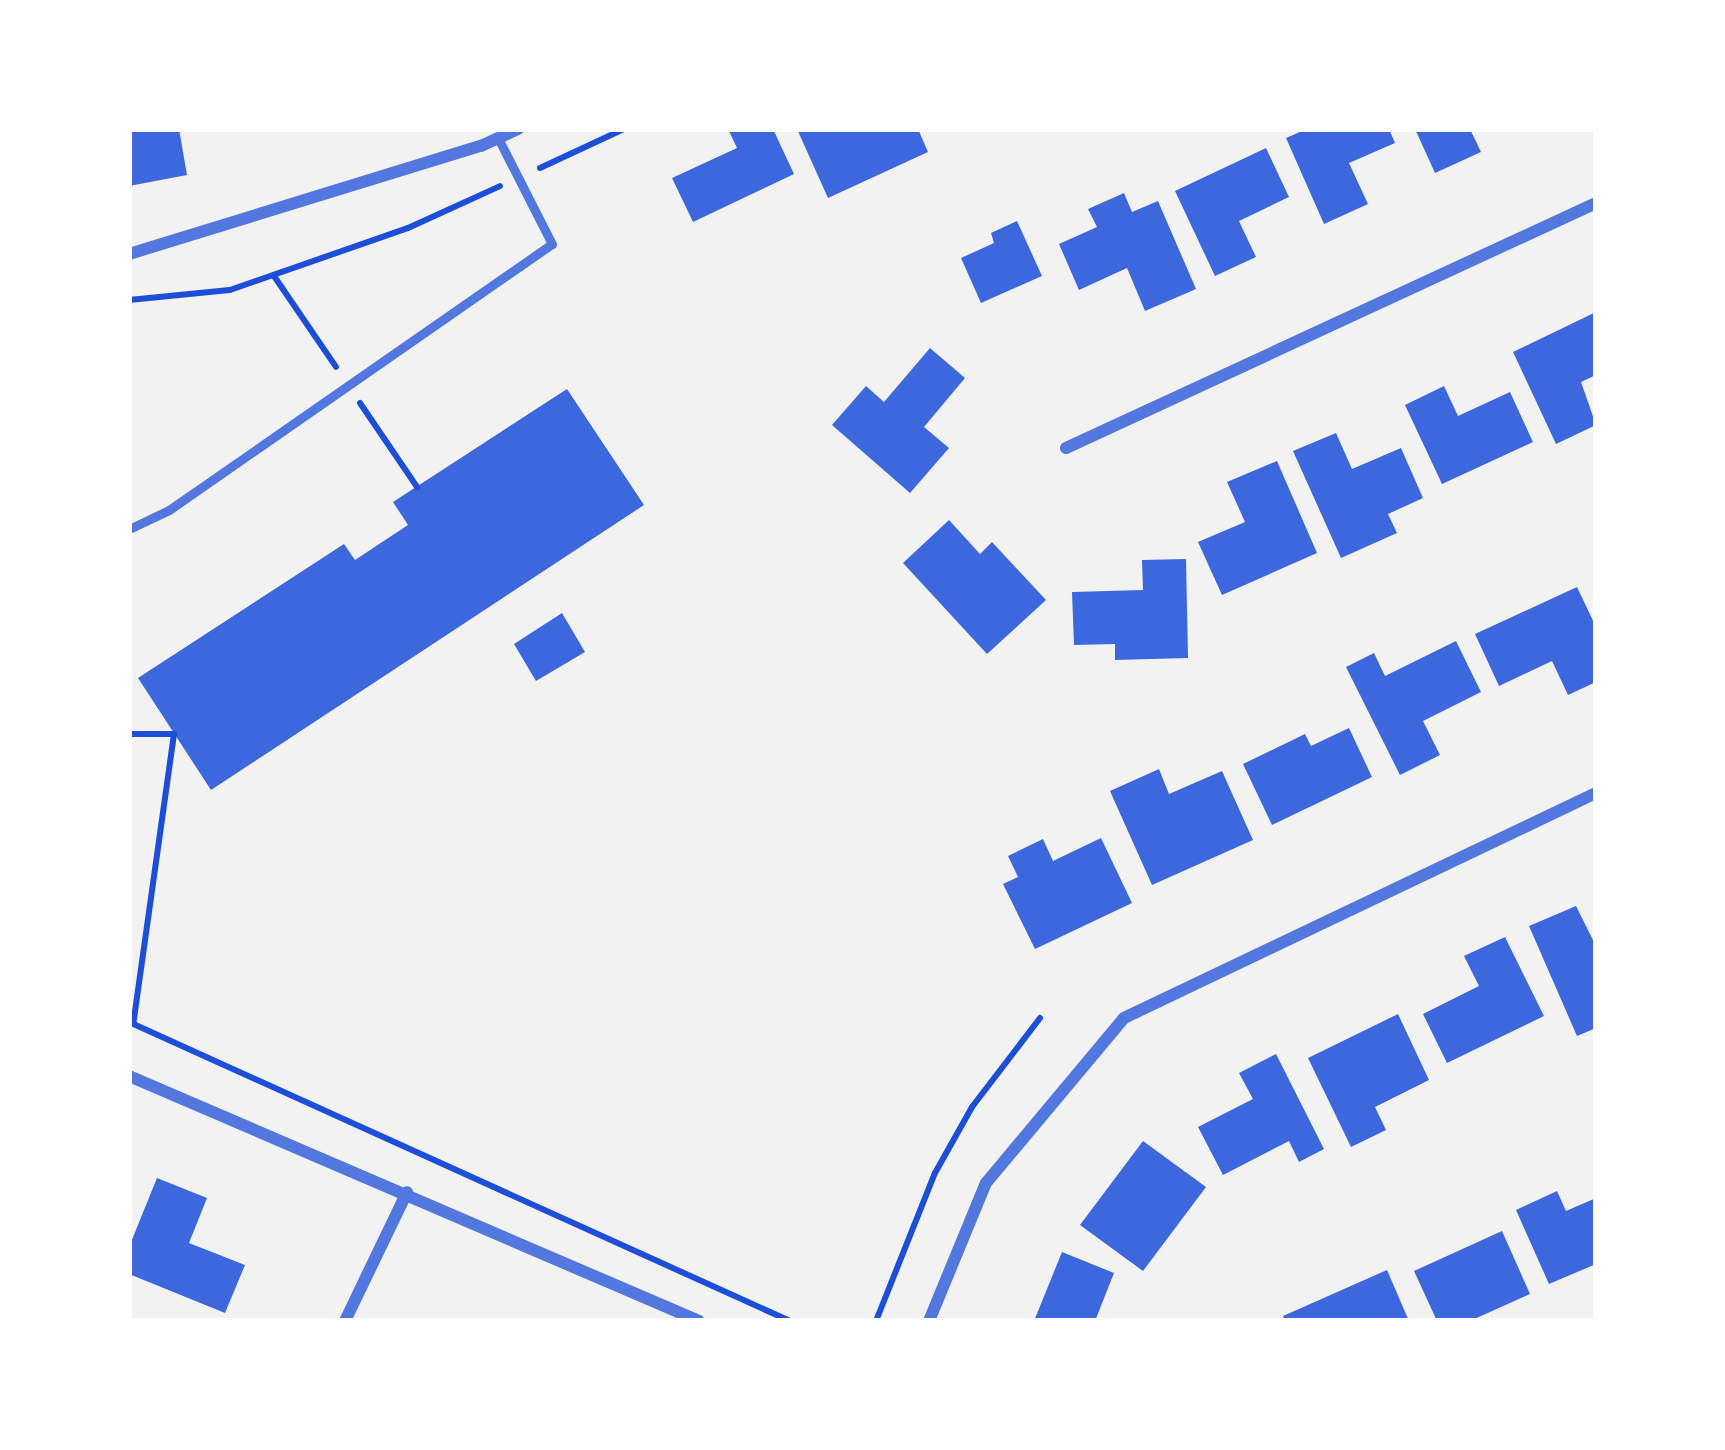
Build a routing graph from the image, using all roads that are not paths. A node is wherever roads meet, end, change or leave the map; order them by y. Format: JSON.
{"nodes":[{"id":1,"x":518,"y":129,"type":"edge"},
{"id":2,"x":498,"y":138,"type":"junction"},
{"id":3,"x":1596,"y":203,"type":"edge"},
{"id":4,"x":129,"y":254,"type":"edge"},
{"id":5,"x":1066,"y":448,"type":"dead end"},
{"id":6,"x":129,"y":529,"type":"edge"},
{"id":7,"x":1596,"y":793,"type":"edge"},
{"id":8,"x":129,"y":1076,"type":"edge"},
{"id":9,"x":407,"y":1192,"type":"junction"},
{"id":10,"x":345,"y":1321,"type":"edge"},
{"id":11,"x":699,"y":1321,"type":"edge"},
{"id":12,"x":929,"y":1321,"type":"edge"}],
"edges":[{"from":1,"to":2,"type":"street"},
{"from":2,"to":4,"type":"street"},
{"from":2,"to":6,"type":"lane"},
{"from":3,"to":5,"type":"street"},
{"from":7,"to":12,"type":"street"},
{"from":8,"to":9,"type":"street"},
{"from":9,"to":10,"type":"street"},
{"from":9,"to":11,"type":"street"}]}
